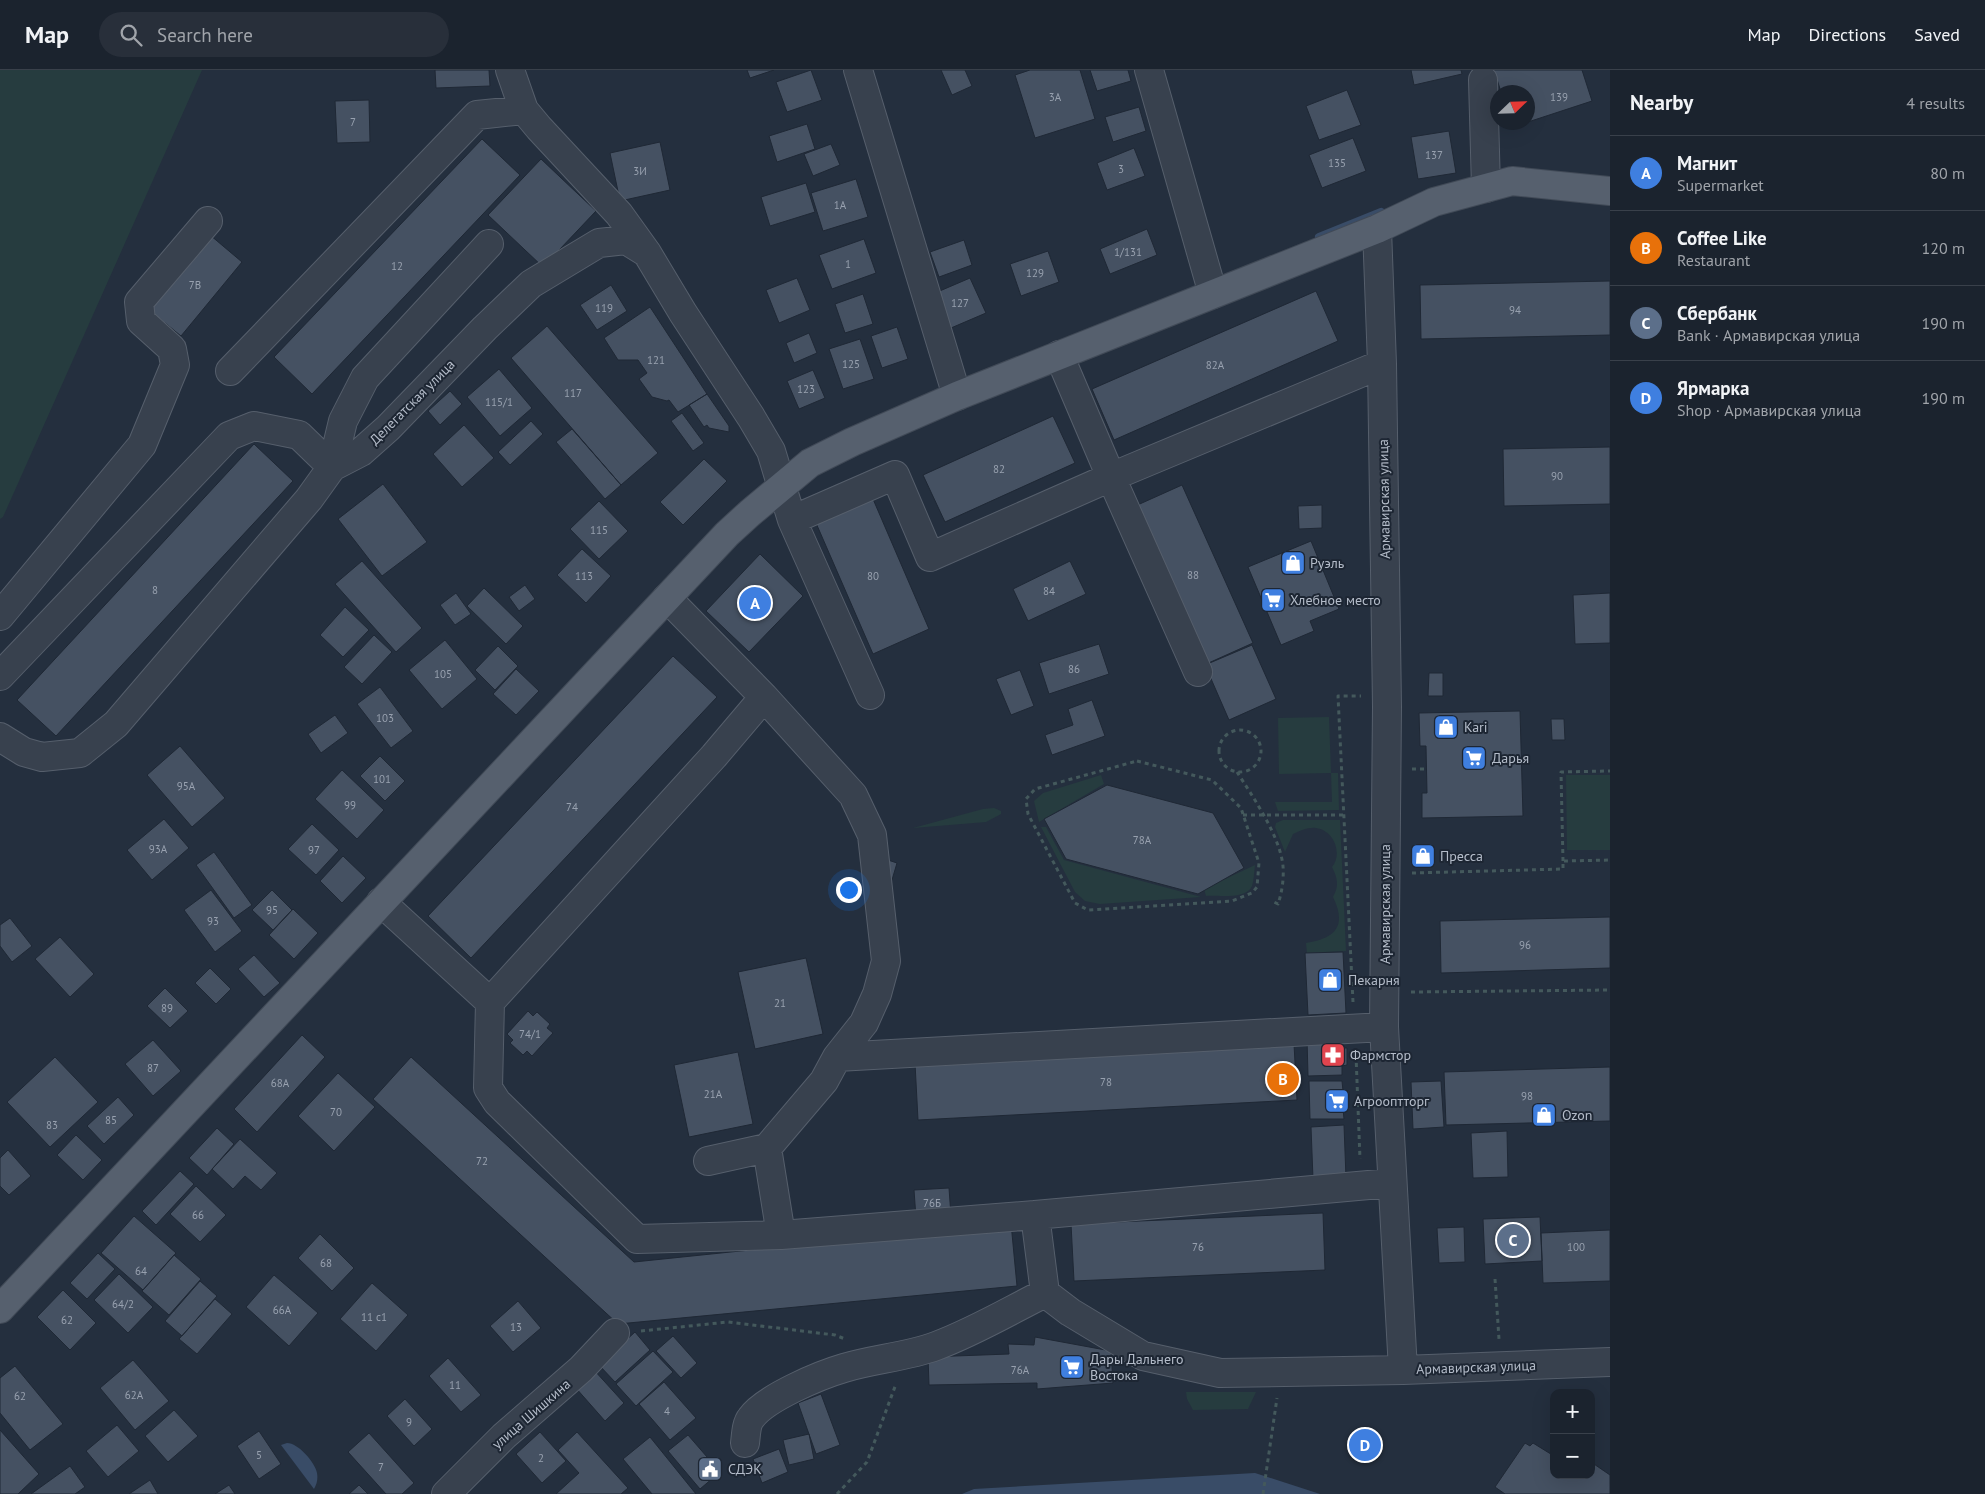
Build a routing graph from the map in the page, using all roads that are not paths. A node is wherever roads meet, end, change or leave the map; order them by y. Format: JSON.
{"nodes":[{"id":1,"x":510,"y":70,"type":"edge"},
{"id":2,"x":858,"y":70,"type":"edge"},
{"id":3,"x":1149,"y":70,"type":"edge"},
{"id":4,"x":1483,"y":80,"type":"dead end"},
{"id":5,"x":524,"y":110,"type":"junction"},
{"id":6,"x":1486,"y":188,"type":"junction"},
{"id":7,"x":1610,"y":191,"type":"edge"},
{"id":8,"x":208,"y":221,"type":"dead end"},
{"id":9,"x":1377,"y":229,"type":"junction"},
{"id":10,"x":489,"y":244,"type":"dead end"},
{"id":11,"x":647,"y":253,"type":"junction"},
{"id":12,"x":1213,"y":294,"type":"junction"},
{"id":13,"x":1059,"y":355,"type":"junction"},
{"id":14,"x":1382,"y":364,"type":"junction"},
{"id":15,"x":230,"y":371,"type":"dead end"},
{"id":16,"x":957,"y":396,"type":"junction"},
{"id":17,"x":332,"y":467,"type":"junction"},
{"id":18,"x":1111,"y":477,"type":"junction"},
{"id":19,"x":781,"y":486,"type":"junction"},
{"id":20,"x":792,"y":520,"type":"junction"},
{"id":21,"x":667,"y":598,"type":"junction"},
{"id":22,"x":0,"y":616,"type":"edge"},
{"id":23,"x":1198,"y":672,"type":"dead end"},
{"id":24,"x":0,"y":676,"type":"edge"},
{"id":25,"x":870,"y":694,"type":"dead end"},
{"id":26,"x":764,"y":697,"type":"junction"},
{"id":27,"x":0,"y":736,"type":"edge"},
{"id":28,"x":381,"y":902,"type":"junction"},
{"id":29,"x":490,"y":1002,"type":"junction"},
{"id":30,"x":1384,"y":1027,"type":"junction"},
{"id":31,"x":837,"y":1057,"type":"junction"},
{"id":32,"x":767,"y":1148,"type":"junction"},
{"id":33,"x":708,"y":1161,"type":"dead end"},
{"id":34,"x":1392,"y":1183,"type":"junction"},
{"id":35,"x":1035,"y":1215,"type":"junction"},
{"id":36,"x":781,"y":1235,"type":"junction"},
{"id":37,"x":1045,"y":1293,"type":"junction"},
{"id":38,"x":0,"y":1309,"type":"edge"},
{"id":39,"x":615,"y":1333,"type":"road end"},
{"id":40,"x":1610,"y":1362,"type":"edge"},
{"id":41,"x":1403,"y":1370,"type":"junction"},
{"id":42,"x":745,"y":1443,"type":"dead end"},
{"id":43,"x":446,"y":1494,"type":"edge"}],
"edges":[{"from":1,"to":5,"type":"street"},
{"from":2,"to":16,"type":"street"},
{"from":3,"to":12,"type":"street"},
{"from":4,"to":6,"type":"street"},
{"from":5,"to":11,"type":"street"},
{"from":5,"to":15,"type":"street"},
{"from":6,"to":7,"type":"main road"},
{"from":6,"to":9,"type":"main road"},
{"from":8,"to":22,"type":"street"},
{"from":9,"to":12,"type":"main road"},
{"from":9,"to":14,"type":"street","name":"Армавирская улица"},
{"from":10,"to":17,"type":"street"},
{"from":11,"to":17,"type":"street","name":"Делегатская улица"},
{"from":11,"to":19,"type":"street"},
{"from":12,"to":13,"type":"main road"},
{"from":13,"to":16,"type":"main road"},
{"from":13,"to":18,"type":"street"},
{"from":14,"to":18,"type":"street"},
{"from":14,"to":30,"type":"street","name":"Армавирская улица"},
{"from":16,"to":19,"type":"main road"},
{"from":17,"to":24,"type":"street"},
{"from":17,"to":27,"type":"street","name":"Делегатская улица"},
{"from":18,"to":20,"type":"street"},
{"from":18,"to":23,"type":"street"},
{"from":19,"to":20,"type":"street"},
{"from":19,"to":21,"type":"main road"},
{"from":20,"to":25,"type":"street"},
{"from":21,"to":26,"type":"street"},
{"from":21,"to":28,"type":"main road"},
{"from":26,"to":29,"type":"street"},
{"from":26,"to":31,"type":"street"},
{"from":28,"to":29,"type":"street"},
{"from":28,"to":38,"type":"main road"},
{"from":29,"to":36,"type":"street"},
{"from":30,"to":31,"type":"street"},
{"from":30,"to":34,"type":"street","name":"Армавирская улица"},
{"from":31,"to":32,"type":"street"},
{"from":32,"to":33,"type":"street"},
{"from":32,"to":36,"type":"street"},
{"from":34,"to":35,"type":"street"},
{"from":34,"to":41,"type":"street","name":"Армавирская улица"},
{"from":35,"to":36,"type":"street"},
{"from":35,"to":37,"type":"street"},
{"from":37,"to":41,"type":"street"},
{"from":37,"to":42,"type":"street"},
{"from":39,"to":43,"type":"street","name":"улица Шишкина"},
{"from":40,"to":41,"type":"street","name":"Армавирская улица"}]}
